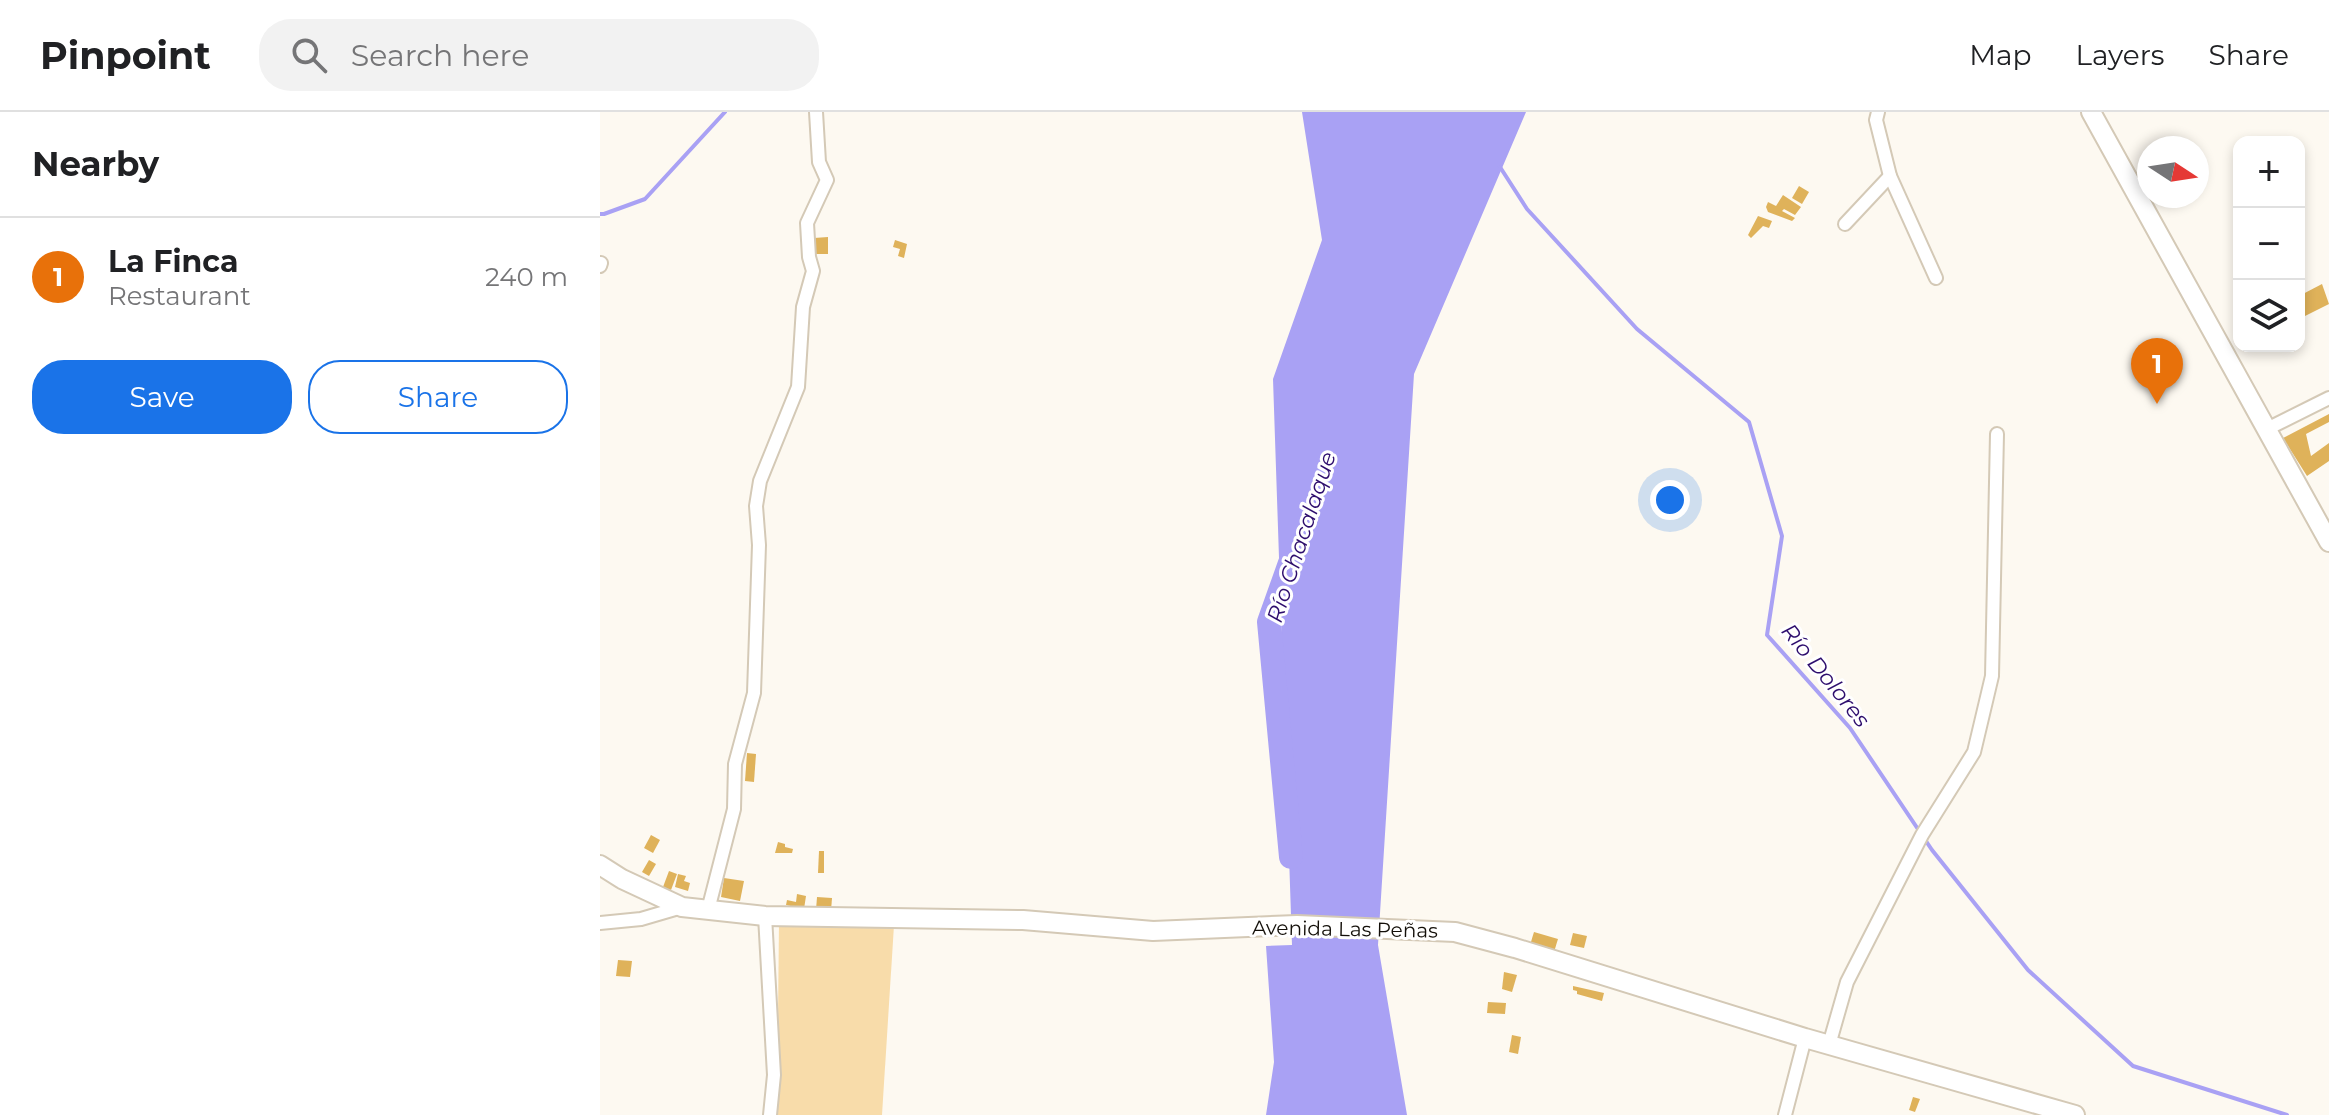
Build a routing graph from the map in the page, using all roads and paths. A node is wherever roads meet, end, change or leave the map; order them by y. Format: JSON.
{"nodes":[{"id":1,"x":816,"y":112,"type":"edge"},
{"id":2,"x":1878,"y":112,"type":"edge"},
{"id":3,"x":2091,"y":112,"type":"edge"},
{"id":4,"x":1890,"y":176,"type":"junction"},
{"id":5,"x":1845,"y":224,"type":"dead end"},
{"id":6,"x":1936,"y":278,"type":"dead end"},
{"id":7,"x":2329,"y":398,"type":"edge"},
{"id":8,"x":2267,"y":429,"type":"junction"},
{"id":9,"x":1997,"y":434,"type":"dead end"},
{"id":10,"x":2329,"y":542,"type":"edge"},
{"id":11,"x":600,"y":865,"type":"edge"},
{"id":12,"x":682,"y":907,"type":"junction"},
{"id":13,"x":708,"y":910,"type":"junction"},
{"id":14,"x":765,"y":916,"type":"junction"},
{"id":15,"x":600,"y":923,"type":"edge"},
{"id":16,"x":1805,"y":1038,"type":"junction"},
{"id":17,"x":1829,"y":1045,"type":"junction"},
{"id":18,"x":2024,"y":1108,"type":"edge"},
{"id":19,"x":770,"y":1115,"type":"edge"},
{"id":20,"x":1785,"y":1115,"type":"edge"},
{"id":21,"x":2075,"y":1115,"type":"edge"}],
"edges":[{"from":1,"to":13,"type":"street"},
{"from":2,"to":4,"type":"street"},
{"from":3,"to":8,"type":"main road"},
{"from":4,"to":5,"type":"street"},
{"from":4,"to":6,"type":"street"},
{"from":7,"to":8,"type":"street"},
{"from":8,"to":10,"type":"main road"},
{"from":9,"to":17,"type":"street"},
{"from":11,"to":12,"type":"main road","name":"Avenida Las Peñas"},
{"from":12,"to":13,"type":"main road","name":"Avenida Las Peñas"},
{"from":12,"to":15,"type":"street"},
{"from":13,"to":14,"type":"main road","name":"Avenida Las Peñas"},
{"from":14,"to":16,"type":"main road","name":"Avenida Las Peñas"},
{"from":14,"to":19,"type":"street"},
{"from":16,"to":17,"type":"main road","name":"Avenida Las Peñas"},
{"from":16,"to":20,"type":"street"},
{"from":17,"to":18,"type":"main road","name":"Avenida Las Peñas"},
{"from":18,"to":21,"type":"main road","name":"Avenida Las Peñas"}]}
